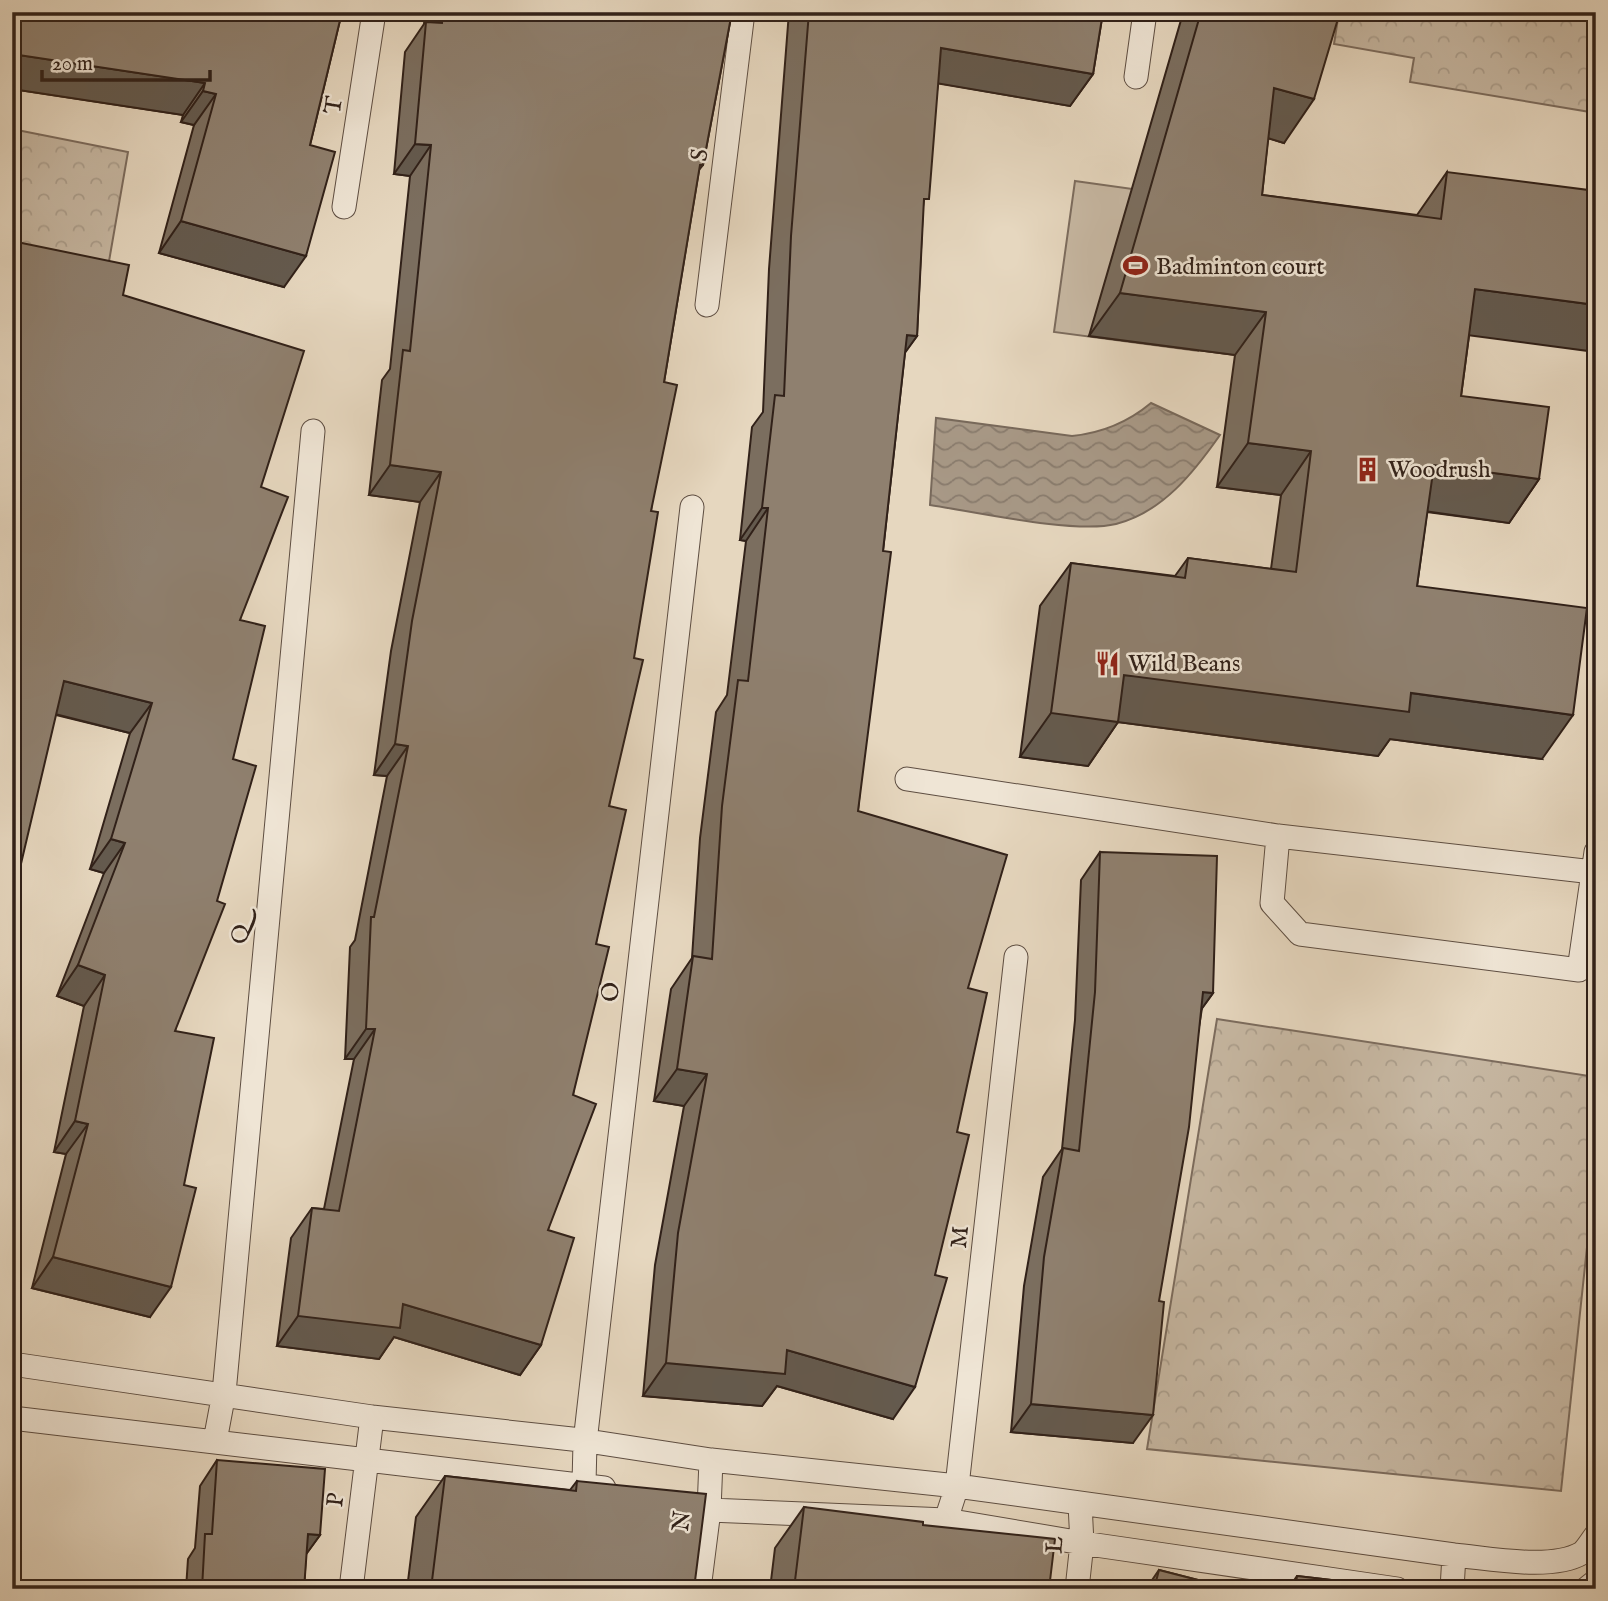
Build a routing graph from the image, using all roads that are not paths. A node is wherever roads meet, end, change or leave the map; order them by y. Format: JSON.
{"nodes":[{"id":1,"x":374,"y":12,"type":"edge"},
{"id":2,"x":743,"y":12,"type":"edge"},
{"id":3,"x":1145,"y":12,"type":"edge"},
{"id":4,"x":1136,"y":77,"type":"dead end"},
{"id":5,"x":344,"y":206,"type":"dead end"},
{"id":6,"x":707,"y":305,"type":"dead end"},
{"id":7,"x":313,"y":431,"type":"dead end"},
{"id":8,"x":692,"y":507,"type":"dead end"},
{"id":9,"x":907,"y":779,"type":"dead end"},
{"id":10,"x":1279,"y":836,"type":"junction"},
{"id":11,"x":1594,"y":862,"type":"edge"},
{"id":12,"x":1016,"y":957,"type":"dead end"},
{"id":13,"x":12,"y":1364,"type":"edge"},
{"id":14,"x":224,"y":1394,"type":"junction"},
{"id":15,"x":372,"y":1417,"type":"junction"},
{"id":16,"x":12,"y":1418,"type":"edge"},
{"id":17,"x":215,"y":1441,"type":"junction"},
{"id":18,"x":585,"y":1442,"type":"junction"},
{"id":19,"x":366,"y":1460,"type":"junction"},
{"id":20,"x":711,"y":1460,"type":"junction"},
{"id":21,"x":584,"y":1483,"type":"junction"},
{"id":22,"x":957,"y":1486,"type":"junction"},
{"id":23,"x":621,"y":1492,"type":"edge"},
{"id":24,"x":659,"y":1500,"type":"edge"},
{"id":25,"x":1080,"y":1504,"type":"junction"},
{"id":26,"x":709,"y":1510,"type":"junction"},
{"id":27,"x":946,"y":1520,"type":"junction"},
{"id":28,"x":1596,"y":1535,"type":"edge"},
{"id":29,"x":1082,"y":1544,"type":"junction"},
{"id":30,"x":1454,"y":1555,"type":"junction"},
{"id":31,"x":1596,"y":1581,"type":"edge"},
{"id":32,"x":351,"y":1589,"type":"edge"},
{"id":33,"x":699,"y":1589,"type":"edge"},
{"id":34,"x":1077,"y":1589,"type":"edge"},
{"id":35,"x":1397,"y":1589,"type":"edge"},
{"id":36,"x":1452,"y":1589,"type":"edge"},
{"id":37,"x":1586,"y":1589,"type":"edge"}],
"edges":[{"from":1,"to":5,"type":"lane","name":"T"},
{"from":2,"to":6,"type":"lane","name":"S"},
{"from":3,"to":4,"type":"lane"},
{"from":7,"to":14,"type":"lane","name":"Q"},
{"from":8,"to":18,"type":"lane","name":"O"},
{"from":9,"to":10,"type":"lane"},
{"from":10,"to":11,"type":"lane"},
{"from":10,"to":11,"type":"lane"},
{"from":12,"to":22,"type":"lane","name":"M"},
{"from":13,"to":14,"type":"lane"},
{"from":14,"to":15,"type":"lane"},
{"from":14,"to":17,"type":"lane","name":"Q"},
{"from":15,"to":18,"type":"lane"},
{"from":15,"to":19,"type":"lane","name":"P"},
{"from":16,"to":17,"type":"lane"},
{"from":17,"to":19,"type":"lane"},
{"from":18,"to":20,"type":"lane"},
{"from":18,"to":21,"type":"lane","name":"O"},
{"from":19,"to":21,"type":"lane"},
{"from":19,"to":32,"type":"lane","name":"P"},
{"from":20,"to":22,"type":"lane"},
{"from":20,"to":26,"type":"lane","name":"N"},
{"from":21,"to":23,"type":"lane"},
{"from":22,"to":25,"type":"lane"},
{"from":22,"to":27,"type":"lane","name":"M"},
{"from":24,"to":26,"type":"lane"},
{"from":25,"to":29,"type":"lane","name":"L"},
{"from":25,"to":30,"type":"lane"},
{"from":26,"to":27,"type":"lane"},
{"from":26,"to":33,"type":"lane","name":"N"},
{"from":27,"to":29,"type":"lane"},
{"from":28,"to":30,"type":"lane"},
{"from":29,"to":34,"type":"lane","name":"L"},
{"from":29,"to":35,"type":"lane"},
{"from":30,"to":36,"type":"lane"},
{"from":31,"to":37,"type":"lane"}]}
